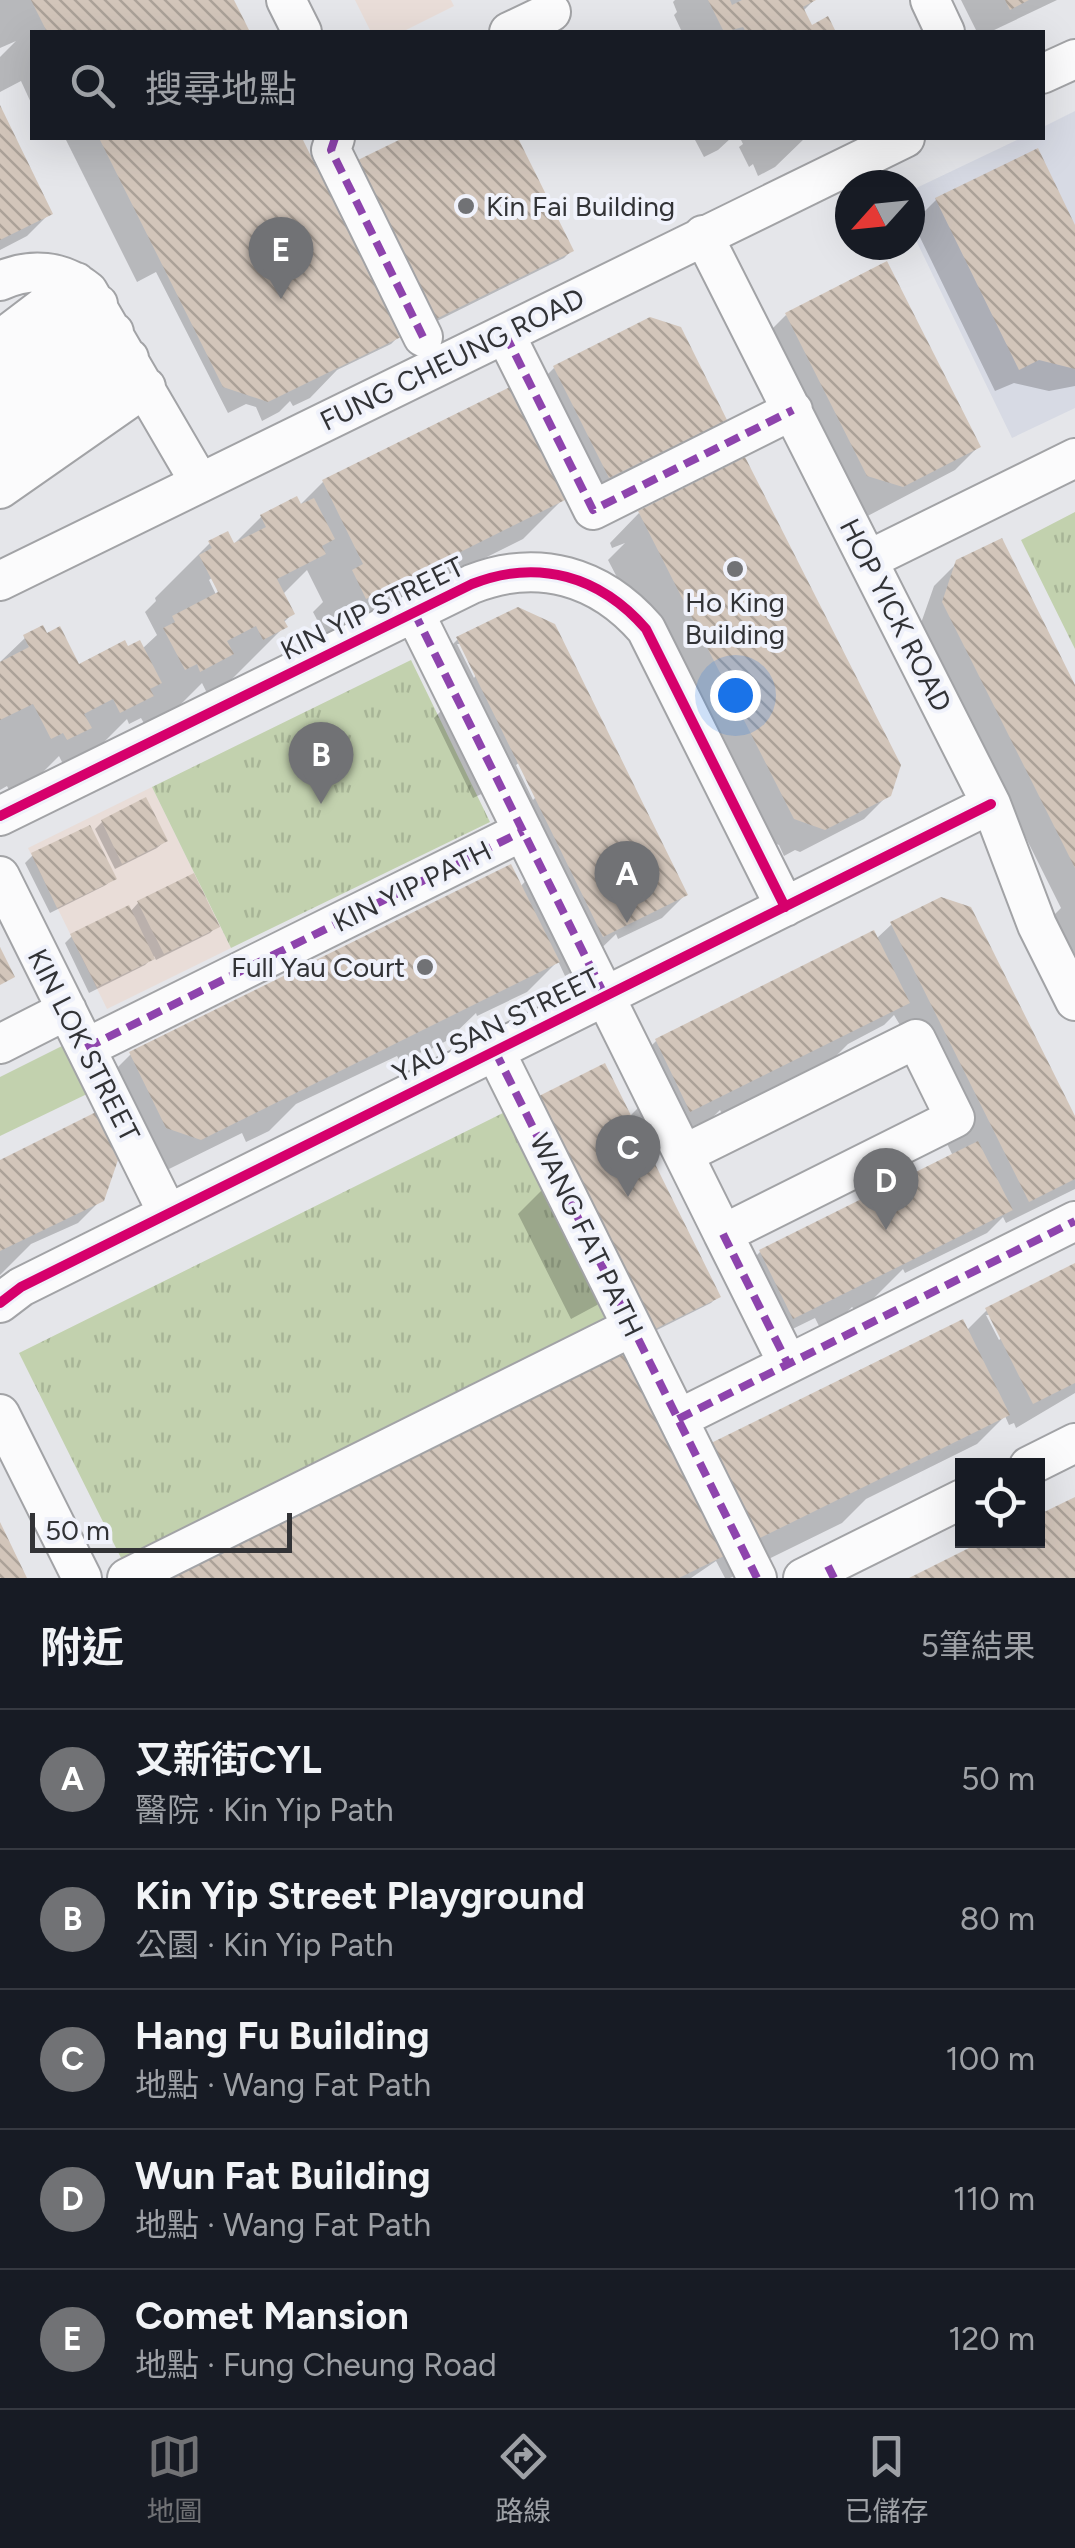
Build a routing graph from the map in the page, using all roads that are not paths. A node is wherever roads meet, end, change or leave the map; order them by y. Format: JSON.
{"nodes":[{"id":1,"x":286,"y":0,"type":"edge"},
{"id":2,"x":930,"y":0,"type":"edge"},
{"id":3,"x":551,"y":12,"type":"dead end"},
{"id":4,"x":301,"y":30,"type":"edge"},
{"id":5,"x":512,"y":30,"type":"edge"},
{"id":6,"x":944,"y":30,"type":"edge"},
{"id":7,"x":1075,"y":59,"type":"edge"},
{"id":8,"x":1045,"y":73,"type":"edge"},
{"id":9,"x":334,"y":140,"type":"edge"},
{"id":10,"x":901,"y":140,"type":"edge"},
{"id":11,"x":703,"y":235,"type":"junction"},
{"id":12,"x":0,"y":280,"type":"edge"},
{"id":13,"x":0,"y":310,"type":"edge"},
{"id":14,"x":102,"y":323,"type":"junction"},
{"id":15,"x":506,"y":334,"type":"junction"},
{"id":16,"x":424,"y":337,"type":"dead end"},
{"id":17,"x":0,"y":340,"type":"edge"},
{"id":18,"x":0,"y":378,"type":"edge"},
{"id":19,"x":793,"y":410,"type":"junction"},
{"id":20,"x":0,"y":416,"type":"edge"},
{"id":21,"x":0,"y":450,"type":"edge"},
{"id":22,"x":1075,"y":458,"type":"edge"},
{"id":23,"x":200,"y":483,"type":"junction"},
{"id":24,"x":0,"y":489,"type":"edge"},
{"id":25,"x":868,"y":560,"type":"junction"},
{"id":26,"x":0,"y":581,"type":"edge"},
{"id":27,"x":414,"y":612,"type":"junction"},
{"id":28,"x":991,"y":804,"type":"junction"},
{"id":29,"x":0,"y":816,"type":"edge"},
{"id":30,"x":523,"y":831,"type":"junction"},
{"id":31,"x":0,"y":876,"type":"edge"},
{"id":32,"x":785,"y":907,"type":"junction"},
{"id":33,"x":605,"y":996,"type":"junction"},
{"id":34,"x":1075,"y":1000,"type":"edge"},
{"id":35,"x":67,"y":1010,"type":"junction"},
{"id":36,"x":0,"y":1044,"type":"edge"},
{"id":37,"x":86,"y":1048,"type":"junction"},
{"id":38,"x":495,"y":1051,"type":"junction"},
{"id":39,"x":684,"y":1154,"type":"junction"},
{"id":40,"x":168,"y":1214,"type":"junction"},
{"id":41,"x":1075,"y":1222,"type":"edge"},
{"id":42,"x":723,"y":1234,"type":"junction"},
{"id":43,"x":10,"y":1295,"type":"edge"},
{"id":44,"x":632,"y":1327,"type":"junction"},
{"id":45,"x":788,"y":1364,"type":"junction"},
{"id":46,"x":0,"y":1414,"type":"edge"},
{"id":47,"x":678,"y":1419,"type":"junction"},
{"id":48,"x":1075,"y":1443,"type":"edge"},
{"id":49,"x":1045,"y":1458,"type":"edge"},
{"id":50,"x":955,"y":1503,"type":"edge"},
{"id":51,"x":821,"y":1574,"type":"edge"},
{"id":52,"x":82,"y":1578,"type":"edge"},
{"id":53,"x":126,"y":1578,"type":"edge"},
{"id":54,"x":757,"y":1578,"type":"edge"}],
"edges":[{"from":1,"to":4,"type":"street"},
{"from":2,"to":6,"type":"street"},
{"from":3,"to":5,"type":"street"},
{"from":7,"to":8,"type":"street"},
{"from":9,"to":16,"type":"street"},
{"from":10,"to":11,"type":"street","name":"FUNG CHEUNG ROAD"},
{"from":11,"to":15,"type":"street","name":"FUNG CHEUNG ROAD"},
{"from":11,"to":19,"type":"street","name":"HOP YICK ROAD"},
{"from":12,"to":14,"type":"street"},
{"from":13,"to":14,"type":"street"},
{"from":14,"to":17,"type":"street"},
{"from":14,"to":18,"type":"street"},
{"from":14,"to":20,"type":"street"},
{"from":14,"to":21,"type":"street"},
{"from":14,"to":23,"type":"street"},
{"from":14,"to":24,"type":"street"},
{"from":15,"to":19,"type":"street"},
{"from":15,"to":23,"type":"street","name":"FUNG CHEUNG ROAD"},
{"from":19,"to":25,"type":"street","name":"HOP YICK ROAD"},
{"from":22,"to":25,"type":"street"},
{"from":23,"to":26,"type":"street","name":"FUNG CHEUNG ROAD"},
{"from":25,"to":28,"type":"street","name":"HOP YICK ROAD"},
{"from":27,"to":29,"type":"street","name":"KIN YIP STREET"},
{"from":27,"to":30,"type":"street","name":"KIN YIP PATH"},
{"from":27,"to":32,"type":"street","name":"KIN YIP STREET"},
{"from":28,"to":32,"type":"street","name":"YAU SAN STREET"},
{"from":28,"to":34,"type":"street","name":"HOP YICK ROAD"},
{"from":30,"to":33,"type":"street","name":"KIN YIP PATH"},
{"from":30,"to":37,"type":"street","name":"KIN YIP PATH"},
{"from":31,"to":35,"type":"street","name":"KIN LOK STREET"},
{"from":32,"to":33,"type":"street","name":"YAU SAN STREET"},
{"from":33,"to":38,"type":"street","name":"YAU SAN STREET"},
{"from":33,"to":39,"type":"street","name":"KIN YIP PATH"},
{"from":35,"to":36,"type":"street"},
{"from":35,"to":37,"type":"street","name":"KIN LOK STREET"},
{"from":37,"to":40,"type":"street","name":"KIN LOK STREET"},
{"from":38,"to":40,"type":"street","name":"YAU SAN STREET"},
{"from":38,"to":44,"type":"street","name":"WANG FAT PATH"},
{"from":39,"to":42,"type":"street","name":"KIN YIP PATH"},
{"from":39,"to":42,"type":"street"},
{"from":40,"to":43,"type":"street","name":"YAU SAN STREET"},
{"from":41,"to":45,"type":"street"},
{"from":42,"to":45,"type":"street"},
{"from":44,"to":47,"type":"street","name":"WANG FAT PATH"},
{"from":44,"to":53,"type":"street"},
{"from":45,"to":47,"type":"street"},
{"from":46,"to":52,"type":"street"},
{"from":47,"to":54,"type":"street","name":"WANG FAT PATH"},
{"from":48,"to":49,"type":"street"},
{"from":50,"to":51,"type":"street"}]}
